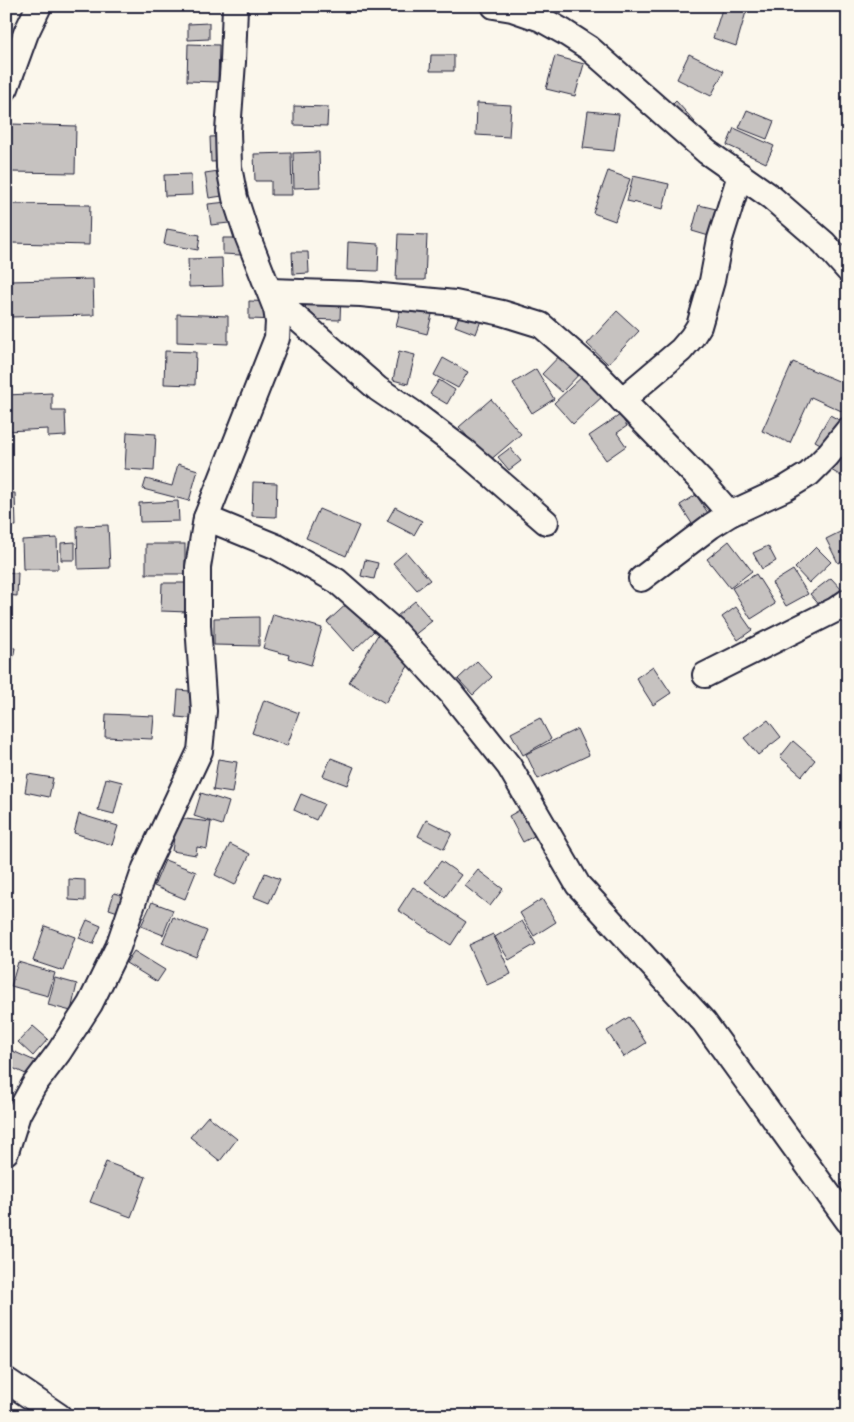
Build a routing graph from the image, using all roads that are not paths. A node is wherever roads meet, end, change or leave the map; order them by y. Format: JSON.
{"nodes":[{"id":1,"x":39,"y":6,"type":"edge"},
{"id":2,"x":235,"y":6,"type":"edge"},
{"id":3,"x":494,"y":6,"type":"edge"},
{"id":4,"x":6,"y":88,"type":"edge"},
{"id":5,"x":740,"y":175,"type":"junction"},
{"id":6,"x":848,"y":270,"type":"edge"},
{"id":7,"x":273,"y":300,"type":"junction"},
{"id":8,"x":622,"y":400,"type":"junction"},
{"id":9,"x":848,"y":430,"type":"edge"},
{"id":10,"x":730,"y":514,"type":"junction"},
{"id":11,"x":206,"y":518,"type":"junction"},
{"id":12,"x":546,"y":522,"type":"dead end"},
{"id":13,"x":641,"y":579,"type":"dead end"},
{"id":14,"x":848,"y":601,"type":"edge"},
{"id":15,"x":705,"y":675,"type":"dead end"},
{"id":16,"x":6,"y":1152,"type":"edge"},
{"id":17,"x":848,"y":1221,"type":"edge"},
{"id":18,"x":6,"y":1380,"type":"edge"},
{"id":19,"x":59,"y":1416,"type":"edge"}],
"edges":[{"from":1,"to":4,"type":"street"},
{"from":2,"to":7,"type":"street"},
{"from":3,"to":5,"type":"street"},
{"from":5,"to":6,"type":"street"},
{"from":5,"to":8,"type":"street"},
{"from":7,"to":8,"type":"street"},
{"from":7,"to":11,"type":"street"},
{"from":7,"to":12,"type":"street"},
{"from":8,"to":10,"type":"street"},
{"from":9,"to":10,"type":"street"},
{"from":10,"to":13,"type":"street"},
{"from":11,"to":16,"type":"street"},
{"from":11,"to":17,"type":"street"},
{"from":14,"to":15,"type":"street"},
{"from":18,"to":19,"type":"street"}]}
